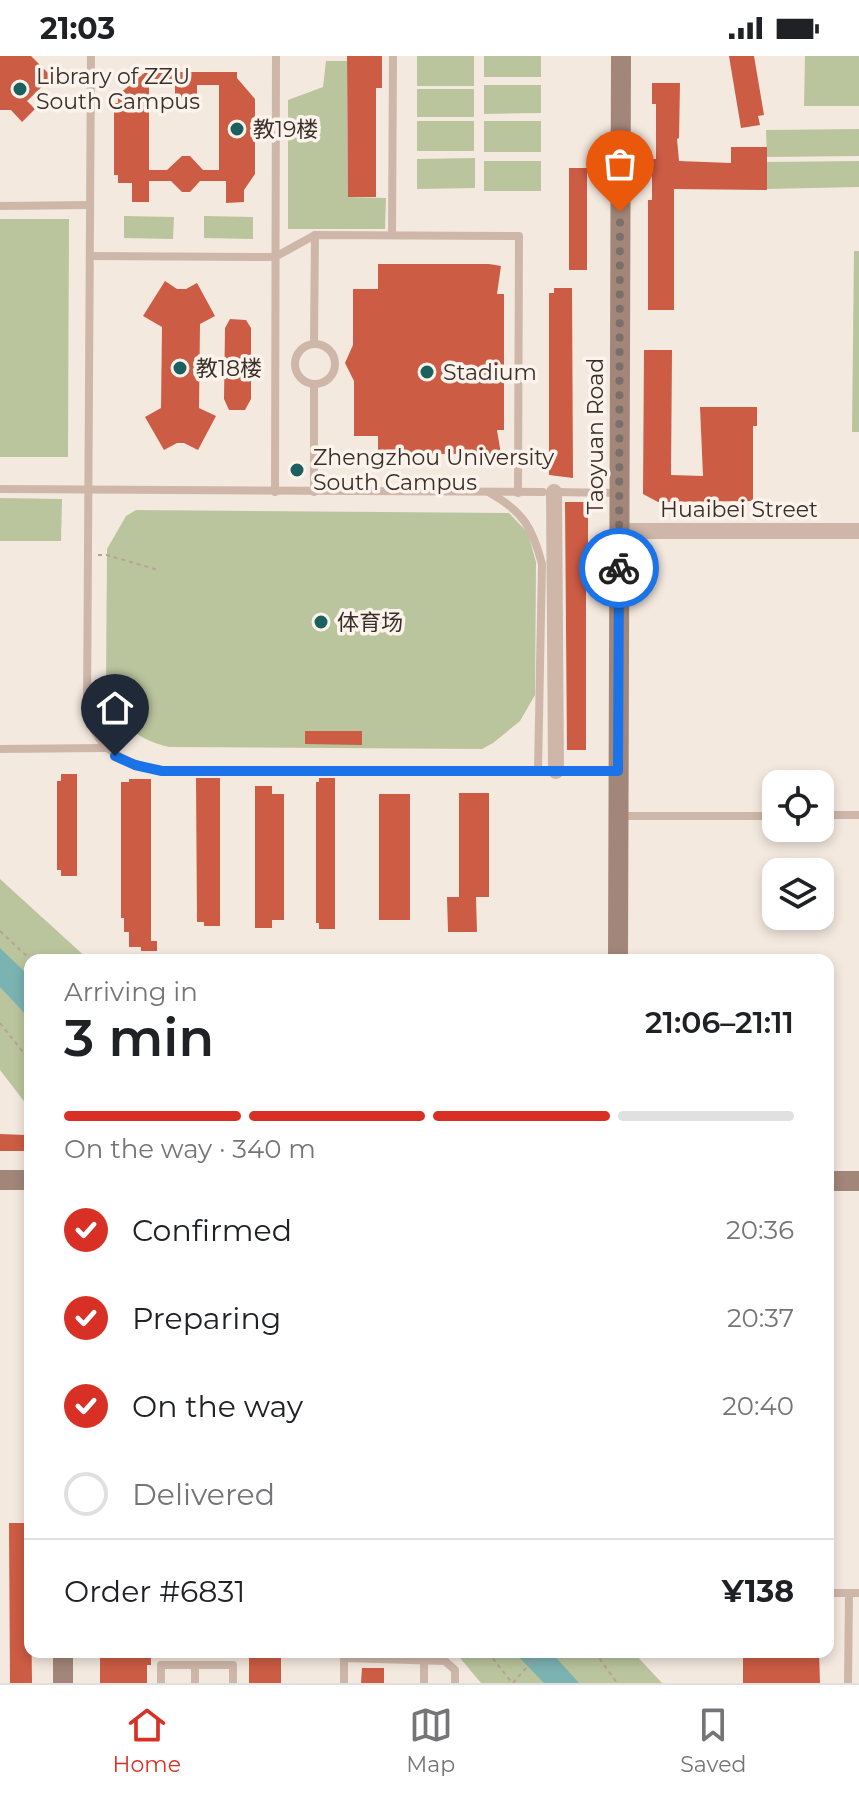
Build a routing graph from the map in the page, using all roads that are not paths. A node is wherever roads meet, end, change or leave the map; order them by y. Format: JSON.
{"nodes":[{"id":1,"x":91,"y":56,"type":"edge"},
{"id":2,"x":268,"y":56,"type":"edge"},
{"id":3,"x":393,"y":56,"type":"edge"},
{"id":4,"x":621,"y":56,"type":"edge"},
{"id":5,"x":276,"y":60,"type":"edge"},
{"id":6,"x":90,"y":205,"type":"junction"},
{"id":7,"x":0,"y":206,"type":"edge"},
{"id":8,"x":315,"y":235,"type":"junction"},
{"id":9,"x":392,"y":235,"type":"junction"},
{"id":10,"x":90,"y":256,"type":"junction"},
{"id":11,"x":275,"y":257,"type":"junction"},
{"id":12,"x":314,"y":344,"type":"junction"},
{"id":13,"x":314,"y":385,"type":"junction"},
{"id":14,"x":0,"y":489,"type":"edge"},
{"id":15,"x":88,"y":490,"type":"junction"},
{"id":16,"x":275,"y":492,"type":"junction"},
{"id":17,"x":314,"y":492,"type":"junction"},
{"id":18,"x":490,"y":492,"type":"junction"},
{"id":19,"x":549,"y":492,"type":"junction"},
{"id":20,"x":518,"y":493,"type":"junction"},
{"id":21,"x":619,"y":493,"type":"junction"},
{"id":22,"x":619,"y":531,"type":"junction"},
{"id":23,"x":859,"y":531,"type":"edge"},
{"id":24,"x":105,"y":748,"type":"junction"},
{"id":25,"x":0,"y":749,"type":"edge"},
{"id":26,"x":538,"y":771,"type":"junction"},
{"id":27,"x":556,"y":771,"type":"junction"},
{"id":28,"x":618,"y":771,"type":"junction"},
{"id":29,"x":834,"y":815,"type":"edge"},
{"id":30,"x":859,"y":815,"type":"edge"},
{"id":31,"x":618,"y":816,"type":"junction"},
{"id":32,"x":762,"y":816,"type":"edge"},
{"id":33,"x":618,"y":954,"type":"edge"},
{"id":34,"x":0,"y":1180,"type":"edge"},
{"id":35,"x":24,"y":1180,"type":"edge"},
{"id":36,"x":834,"y":1181,"type":"edge"},
{"id":37,"x":859,"y":1181,"type":"edge"},
{"id":38,"x":834,"y":1593,"type":"edge"},
{"id":39,"x":849,"y":1593,"type":"junction"},
{"id":40,"x":859,"y":1593,"type":"edge"},
{"id":41,"x":63,"y":1658,"type":"edge"},
{"id":42,"x":424,"y":1660,"type":"junction"},
{"id":43,"x":195,"y":1665,"type":"junction"},
{"id":44,"x":63,"y":1683,"type":"edge"},
{"id":45,"x":161,"y":1683,"type":"edge"},
{"id":46,"x":195,"y":1683,"type":"edge"},
{"id":47,"x":233,"y":1683,"type":"edge"},
{"id":48,"x":344,"y":1683,"type":"edge"},
{"id":49,"x":424,"y":1683,"type":"edge"},
{"id":50,"x":455,"y":1683,"type":"edge"},
{"id":51,"x":848,"y":1683,"type":"edge"}],
"edges":[{"from":1,"to":6,"type":"lane"},
{"from":2,"to":5,"type":"lane"},
{"from":3,"to":9,"type":"lane"},
{"from":4,"to":21,"type":"street","name":"Taoyuan Road"},
{"from":5,"to":11,"type":"lane"},
{"from":6,"to":7,"type":"lane"},
{"from":6,"to":10,"type":"lane"},
{"from":8,"to":9,"type":"lane"},
{"from":8,"to":11,"type":"lane"},
{"from":8,"to":12,"type":"lane"},
{"from":9,"to":20,"type":"lane"},
{"from":10,"to":11,"type":"lane"},
{"from":10,"to":15,"type":"lane"},
{"from":11,"to":16,"type":"lane"},
{"from":12,"to":13,"type":"lane"},
{"from":12,"to":13,"type":"lane"},
{"from":13,"to":17,"type":"lane"},
{"from":14,"to":15,"type":"lane"},
{"from":15,"to":16,"type":"lane"},
{"from":15,"to":24,"type":"lane"},
{"from":16,"to":17,"type":"lane"},
{"from":17,"to":18,"type":"lane"},
{"from":18,"to":20,"type":"lane"},
{"from":18,"to":26,"type":"lane"},
{"from":19,"to":20,"type":"lane"},
{"from":19,"to":21,"type":"lane"},
{"from":19,"to":27,"type":"street"},
{"from":21,"to":22,"type":"street","name":"Taoyuan Road"},
{"from":22,"to":23,"type":"street","name":"Huaibei Street"},
{"from":22,"to":28,"type":"street","name":"Taoyuan Road"},
{"from":24,"to":25,"type":"lane"},
{"from":24,"to":26,"type":"lane"},
{"from":26,"to":27,"type":"lane"},
{"from":27,"to":28,"type":"lane"},
{"from":28,"to":31,"type":"street","name":"Taoyuan Road"},
{"from":29,"to":30,"type":"lane"},
{"from":31,"to":32,"type":"lane"},
{"from":31,"to":33,"type":"street","name":"Taoyuan Road"},
{"from":34,"to":35,"type":"street"},
{"from":36,"to":37,"type":"street"},
{"from":38,"to":39,"type":"lane"},
{"from":39,"to":40,"type":"lane"},
{"from":39,"to":51,"type":"lane"},
{"from":41,"to":44,"type":"street"},
{"from":42,"to":48,"type":"lane"},
{"from":42,"to":49,"type":"lane"},
{"from":42,"to":50,"type":"lane"},
{"from":43,"to":45,"type":"lane"},
{"from":43,"to":46,"type":"lane"},
{"from":43,"to":47,"type":"lane"}]}
